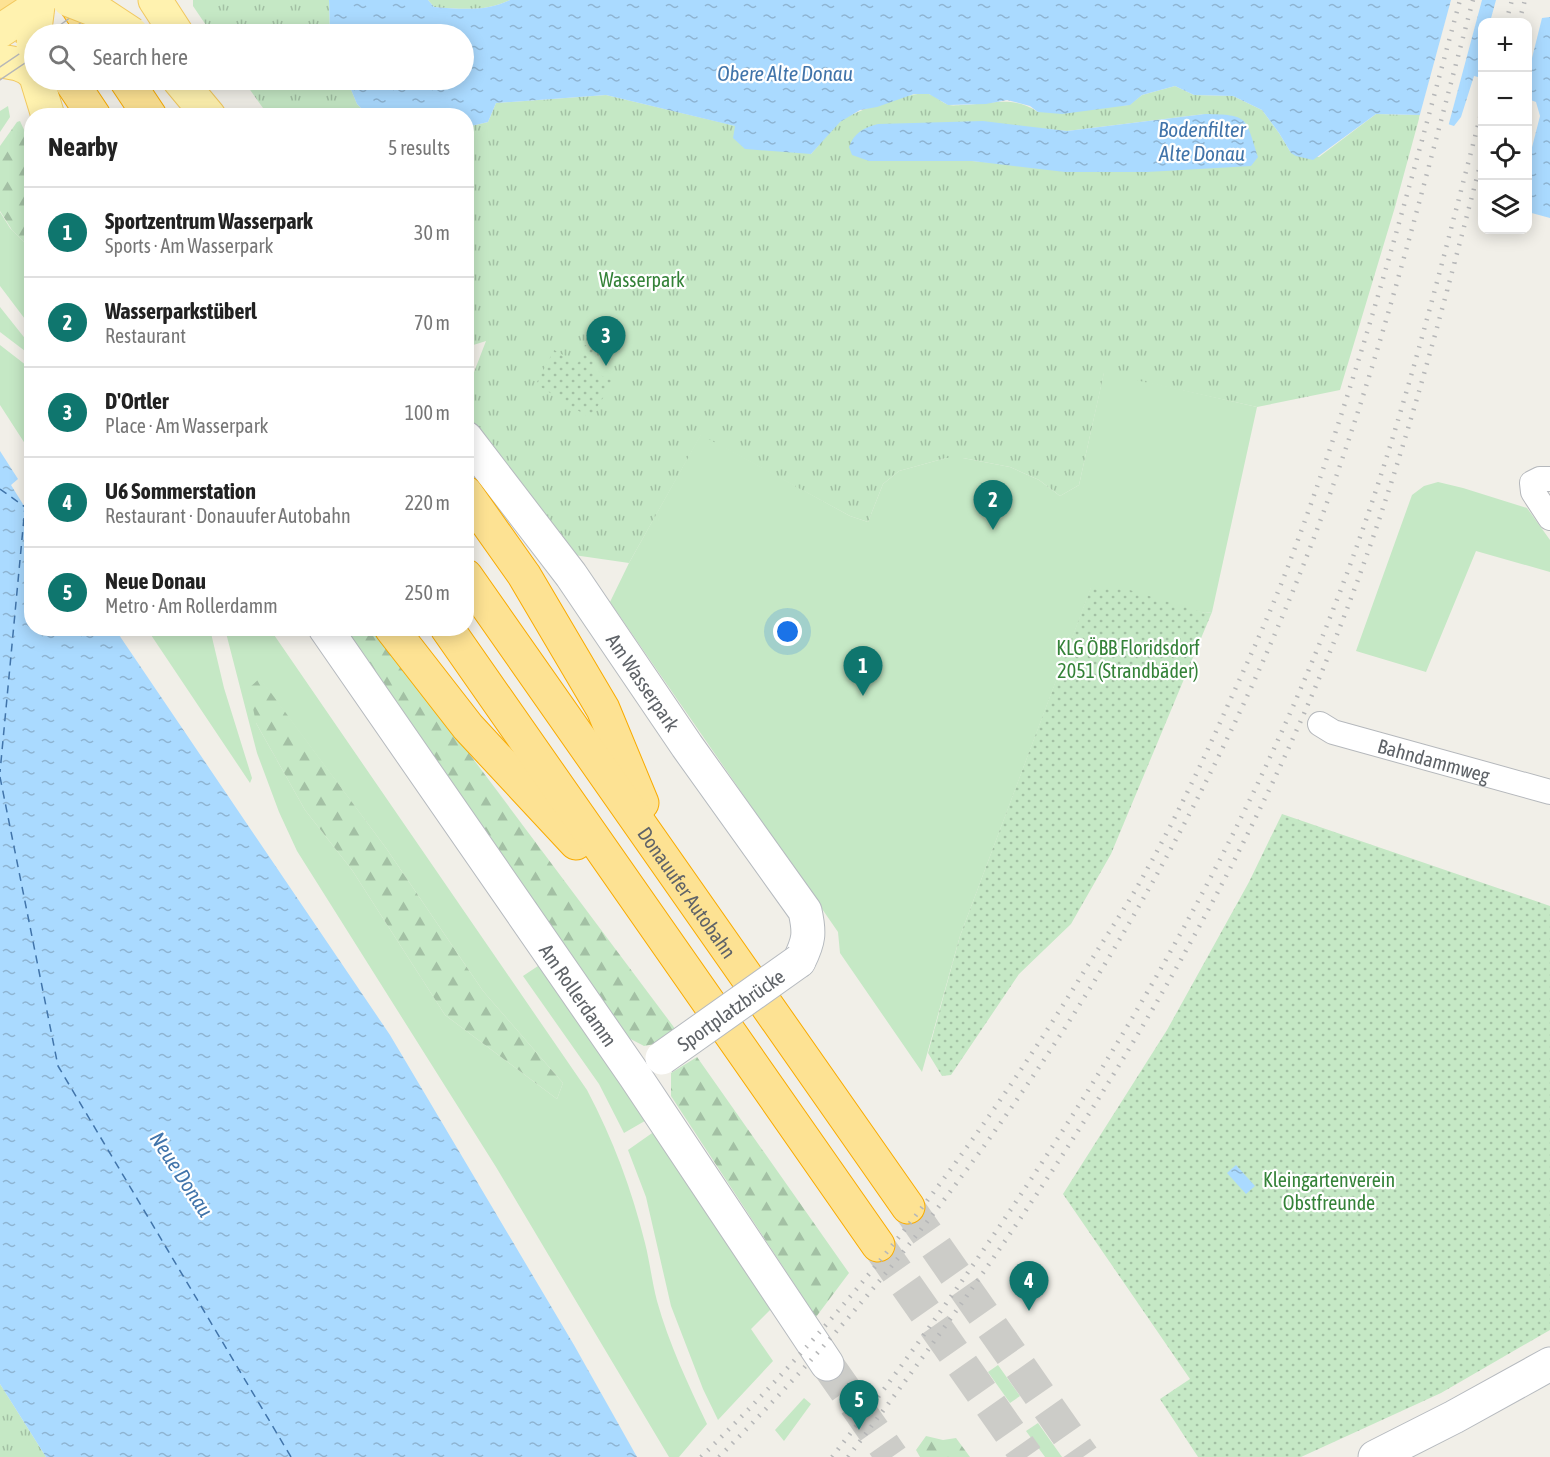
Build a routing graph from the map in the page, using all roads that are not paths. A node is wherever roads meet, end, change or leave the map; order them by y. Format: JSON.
{"nodes":[{"id":1,"x":155,"y":0,"type":"edge"},
{"id":2,"x":42,"y":5,"type":"edge"},
{"id":3,"x":0,"y":14,"type":"edge"},
{"id":4,"x":35,"y":24,"type":"edge"},
{"id":5,"x":77,"y":24,"type":"edge"},
{"id":6,"x":117,"y":24,"type":"edge"},
{"id":7,"x":171,"y":24,"type":"edge"},
{"id":8,"x":0,"y":31,"type":"edge"},
{"id":9,"x":77,"y":90,"type":"edge"},
{"id":10,"x":133,"y":90,"type":"edge"},
{"id":11,"x":187,"y":90,"type":"edge"},
{"id":12,"x":212,"y":90,"type":"edge"},
{"id":13,"x":89,"y":108,"type":"edge"},
{"id":14,"x":145,"y":108,"type":"edge"},
{"id":15,"x":202,"y":108,"type":"edge"},
{"id":16,"x":221,"y":108,"type":"edge"},
{"id":17,"x":474,"y":448,"type":"edge"},
{"id":18,"x":1550,"y":479,"type":"edge"},
{"id":19,"x":474,"y":504,"type":"edge"},
{"id":20,"x":1550,"y":518,"type":"edge"},
{"id":21,"x":474,"y":587,"type":"edge"},
{"id":22,"x":331,"y":636,"type":"edge"},
{"id":23,"x":397,"y":636,"type":"edge"},
{"id":24,"x":453,"y":636,"type":"edge"},
{"id":25,"x":1320,"y":724,"type":"dead end"},
{"id":26,"x":1550,"y":792,"type":"edge"},
{"id":27,"x":668,"y":862,"type":"junction"},
{"id":28,"x":810,"y":931,"type":"joint"},
{"id":29,"x":661,"y":935,"type":"junction"},
{"id":30,"x":649,"y":1067,"type":"junction"},
{"id":31,"x":908,"y":1207,"type":"tunnel mouth"},
{"id":32,"x":878,"y":1245,"type":"tunnel mouth"},
{"id":33,"x":827,"y":1364,"type":"tunnel mouth"},
{"id":34,"x":1550,"y":1364,"type":"edge"},
{"id":35,"x":1375,"y":1457,"type":"edge"}],
"edges":[{"from":1,"to":7,"type":"main road"},
{"from":2,"to":3,"type":"highway"},
{"from":2,"to":4,"type":"main road","bridge":true},
{"from":2,"to":5,"type":"highway"},
{"from":2,"to":6,"type":"main road","bridge":true},
{"from":2,"to":8,"type":"main road","bridge":true},
{"from":9,"to":13,"type":"highway"},
{"from":10,"to":14,"type":"highway"},
{"from":11,"to":15,"type":"main road"},
{"from":12,"to":16,"type":"main road"},
{"from":17,"to":28,"type":"street","name":"Am Wasserpark"},
{"from":18,"to":20,"type":"street"},
{"from":19,"to":27,"type":"highway"},
{"from":21,"to":27,"type":"highway","name":"Donauufer Autobahn"},
{"from":22,"to":30,"type":"street","name":"Am Rollerdamm"},
{"from":23,"to":29,"type":"highway"},
{"from":24,"to":29,"type":"highway"},
{"from":25,"to":26,"type":"street","name":"Bahndammweg"},
{"from":27,"to":31,"type":"highway","name":"Donauufer Autobahn"},
{"from":28,"to":30,"type":"street","name":"Sportplatzbrücke","bridge":true},
{"from":29,"to":32,"type":"highway"},
{"from":30,"to":33,"type":"street","name":"Am Rollerdamm"},
{"from":34,"to":35,"type":"street"}]}
